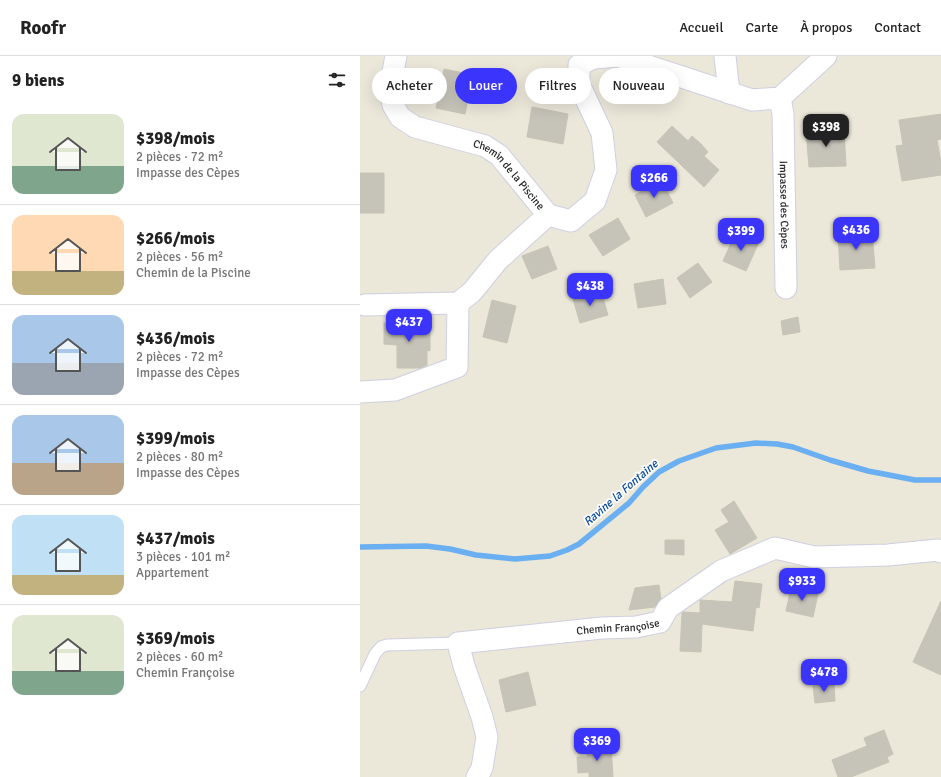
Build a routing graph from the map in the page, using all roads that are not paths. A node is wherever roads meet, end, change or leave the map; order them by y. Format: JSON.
{"nodes":[{"id":1,"x":396,"y":56,"type":"edge"},
{"id":2,"x":725,"y":56,"type":"edge"},
{"id":3,"x":826,"y":56,"type":"edge"},
{"id":4,"x":729,"y":93,"type":"junction"},
{"id":5,"x":780,"y":98,"type":"junction"},
{"id":6,"x":548,"y":215,"type":"junction"},
{"id":7,"x":786,"y":288,"type":"dead end"},
{"id":8,"x":458,"y":303,"type":"junction"},
{"id":9,"x":365,"y":305,"type":"dead end"},
{"id":10,"x":360,"y":392,"type":"edge"},
{"id":11,"x":941,"y":552,"type":"edge"},
{"id":12,"x":458,"y":643,"type":"junction"},
{"id":13,"x":360,"y":686,"type":"edge"},
{"id":14,"x":477,"y":777,"type":"edge"}],
"edges":[{"from":1,"to":6,"type":"street","name":"Chemin de la Piscine"},
{"from":2,"to":4,"type":"street"},
{"from":3,"to":5,"type":"street"},
{"from":4,"to":5,"type":"street","name":"Chemin de la Piscine"},
{"from":4,"to":6,"type":"street","name":"Chemin de la Piscine"},
{"from":5,"to":7,"type":"street","name":"Impasse des Cèpes"},
{"from":6,"to":8,"type":"street"},
{"from":8,"to":9,"type":"street"},
{"from":8,"to":10,"type":"street"},
{"from":11,"to":12,"type":"street","name":"Chemin Françoise"},
{"from":12,"to":13,"type":"lane"},
{"from":12,"to":14,"type":"street"}]}
